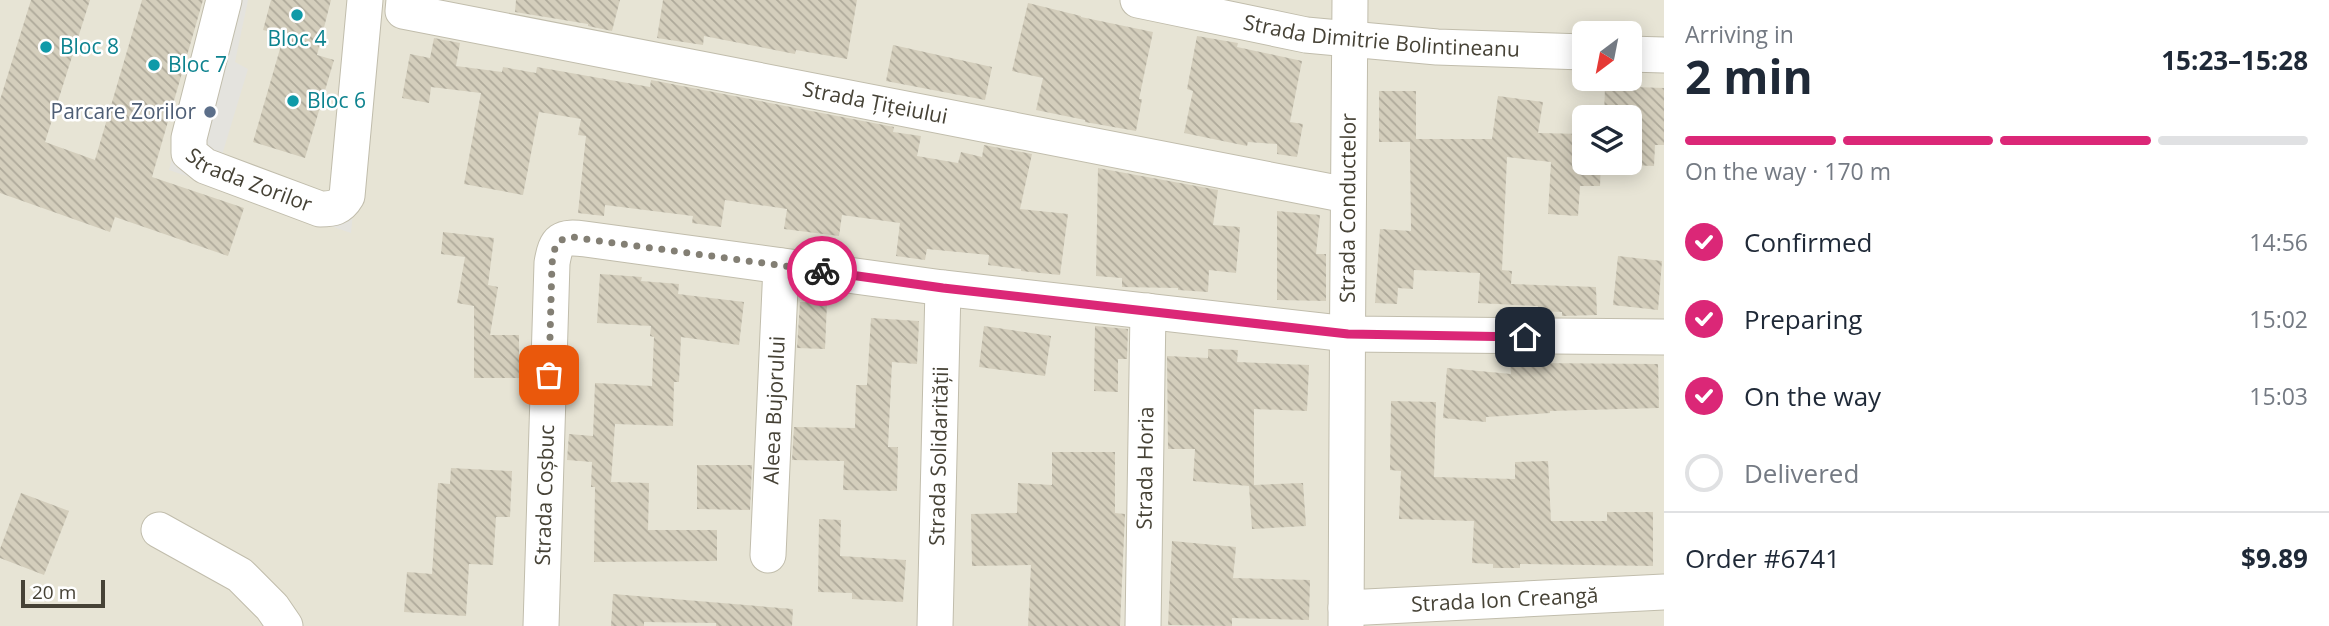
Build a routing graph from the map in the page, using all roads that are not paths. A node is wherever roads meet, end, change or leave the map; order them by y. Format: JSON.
{"nodes":[{"id":1,"x":224,"y":0,"type":"edge"},
{"id":2,"x":365,"y":0,"type":"edge"},
{"id":3,"x":1138,"y":0,"type":"edge"},
{"id":4,"x":1350,"y":0,"type":"edge"},
{"id":5,"x":403,"y":5,"type":"edge"},
{"id":6,"x":1349,"y":39,"type":"junction"},
{"id":7,"x":1572,"y":52,"type":"edge"},
{"id":8,"x":1642,"y":54,"type":"edge"},
{"id":9,"x":1664,"y":55,"type":"edge"},
{"id":10,"x":1347,"y":195,"type":"junction"},
{"id":11,"x":781,"y":265,"type":"junction"},
{"id":12,"x":943,"y":288,"type":"junction"},
{"id":13,"x":1148,"y":311,"type":"junction"},
{"id":14,"x":1348,"y":334,"type":"junction"},
{"id":15,"x":1664,"y":337,"type":"edge"},
{"id":16,"x":159,"y":530,"type":"dead end"},
{"id":17,"x":768,"y":555,"type":"dead end"},
{"id":18,"x":1664,"y":592,"type":"edge"},
{"id":19,"x":1346,"y":617,"type":"edge"},
{"id":20,"x":285,"y":626,"type":"edge"},
{"id":21,"x":541,"y":626,"type":"edge"},
{"id":22,"x":936,"y":626,"type":"edge"},
{"id":23,"x":1143,"y":626,"type":"edge"}],
"edges":[{"from":1,"to":2,"type":"street","name":"Strada Zorilor"},
{"from":3,"to":6,"type":"street","name":"Strada Dimitrie Bolintineanu"},
{"from":4,"to":6,"type":"street","name":"Strada Conductelor"},
{"from":5,"to":10,"type":"street","name":"Strada Țițeiului"},
{"from":6,"to":7,"type":"street","name":"Strada Dimitrie Bolintineanu"},
{"from":6,"to":10,"type":"street","name":"Strada Conductelor"},
{"from":8,"to":9,"type":"street"},
{"from":10,"to":14,"type":"street","name":"Strada Conductelor"},
{"from":11,"to":12,"type":"street"},
{"from":11,"to":17,"type":"street","name":"Aleea Bujorului"},
{"from":11,"to":21,"type":"street","name":"Strada Coșbuc"},
{"from":12,"to":13,"type":"street"},
{"from":12,"to":22,"type":"street","name":"Strada Solidarității"},
{"from":13,"to":14,"type":"street"},
{"from":13,"to":23,"type":"street","name":"Strada Horia"},
{"from":14,"to":15,"type":"street"},
{"from":14,"to":19,"type":"street","name":"Strada Conductelor"},
{"from":16,"to":20,"type":"street"},
{"from":18,"to":19,"type":"street","name":"Strada Ion Creangă"}]}
